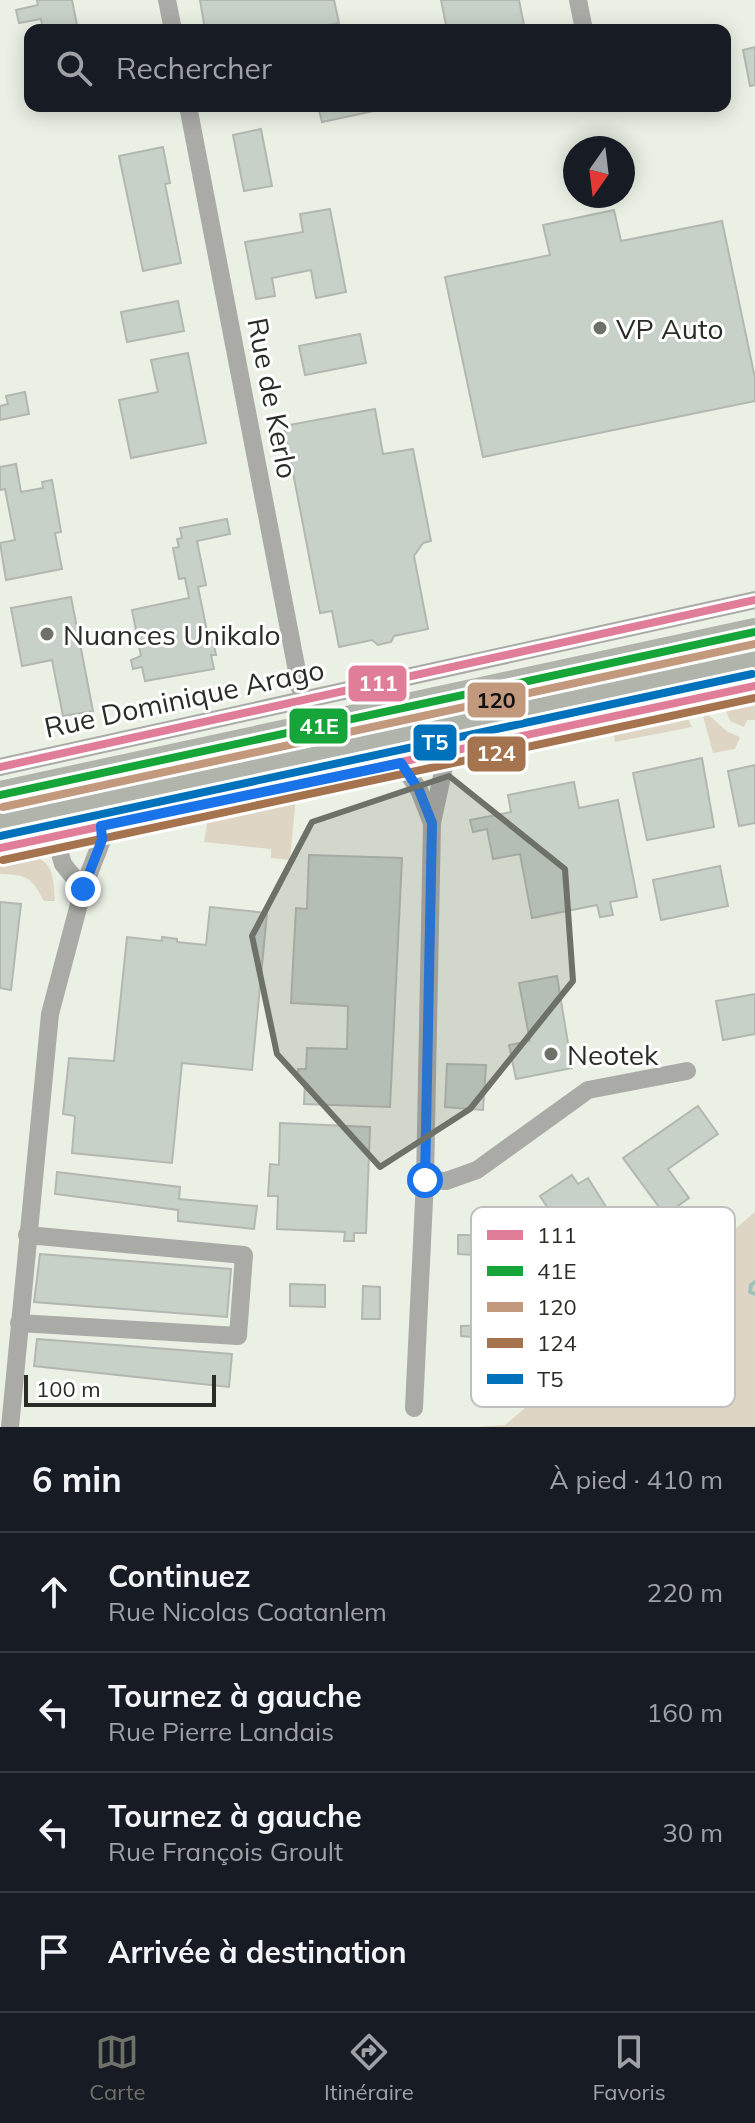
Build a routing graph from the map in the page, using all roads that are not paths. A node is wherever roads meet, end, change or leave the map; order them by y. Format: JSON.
{"nodes":[{"id":1,"x":167,"y":0,"type":"edge"},
{"id":2,"x":578,"y":0,"type":"edge"},
{"id":3,"x":172,"y":24,"type":"edge"},
{"id":4,"x":583,"y":24,"type":"edge"},
{"id":5,"x":189,"y":112,"type":"edge"},
{"id":6,"x":755,"y":600,"type":"edge"},
{"id":7,"x":755,"y":632,"type":"edge"},
{"id":8,"x":755,"y":656,"type":"edge"},
{"id":9,"x":755,"y":686,"type":"edge"},
{"id":10,"x":303,"y":702,"type":"junction"},
{"id":11,"x":447,"y":753,"type":"junction"},
{"id":12,"x":401,"y":763,"type":"junction"},
{"id":13,"x":0,"y":767,"type":"edge"},
{"id":14,"x":0,"y":795,"type":"edge"},
{"id":15,"x":0,"y":819,"type":"edge"},
{"id":16,"x":432,"y":823,"type":"junction"},
{"id":17,"x":101,"y":826,"type":"junction"},
{"id":18,"x":55,"y":836,"type":"junction"},
{"id":19,"x":0,"y":848,"type":"edge"},
{"id":20,"x":83,"y":889,"type":"junction"},
{"id":21,"x":687,"y":1071,"type":"dead end"},
{"id":22,"x":425,"y":1180,"type":"junction"},
{"id":23,"x":27,"y":1235,"type":"junction"},
{"id":24,"x":20,"y":1317,"type":"junction"},
{"id":25,"x":414,"y":1408,"type":"dead end"},
{"id":26,"x":10,"y":1427,"type":"edge"}],
"edges":[{"from":1,"to":3,"type":"street"},
{"from":2,"to":4,"type":"street"},
{"from":5,"to":10,"type":"street","name":"Rue de Kerlo"},
{"from":6,"to":10,"type":"street","name":"Rue Dominique Arago"},
{"from":7,"to":14,"type":"highway"},
{"from":8,"to":15,"type":"highway"},
{"from":9,"to":11,"type":"street"},
{"from":10,"to":13,"type":"street","name":"Rue Dominique Arago"},
{"from":11,"to":12,"type":"street"},
{"from":11,"to":16,"type":"street"},
{"from":12,"to":16,"type":"street"},
{"from":12,"to":17,"type":"street"},
{"from":16,"to":22,"type":"street"},
{"from":17,"to":18,"type":"street"},
{"from":17,"to":20,"type":"street"},
{"from":18,"to":19,"type":"street"},
{"from":18,"to":20,"type":"street"},
{"from":20,"to":23,"type":"street"},
{"from":21,"to":22,"type":"street"},
{"from":22,"to":25,"type":"street"},
{"from":23,"to":24,"type":"street"},
{"from":23,"to":24,"type":"street"},
{"from":24,"to":26,"type":"street"}]}
